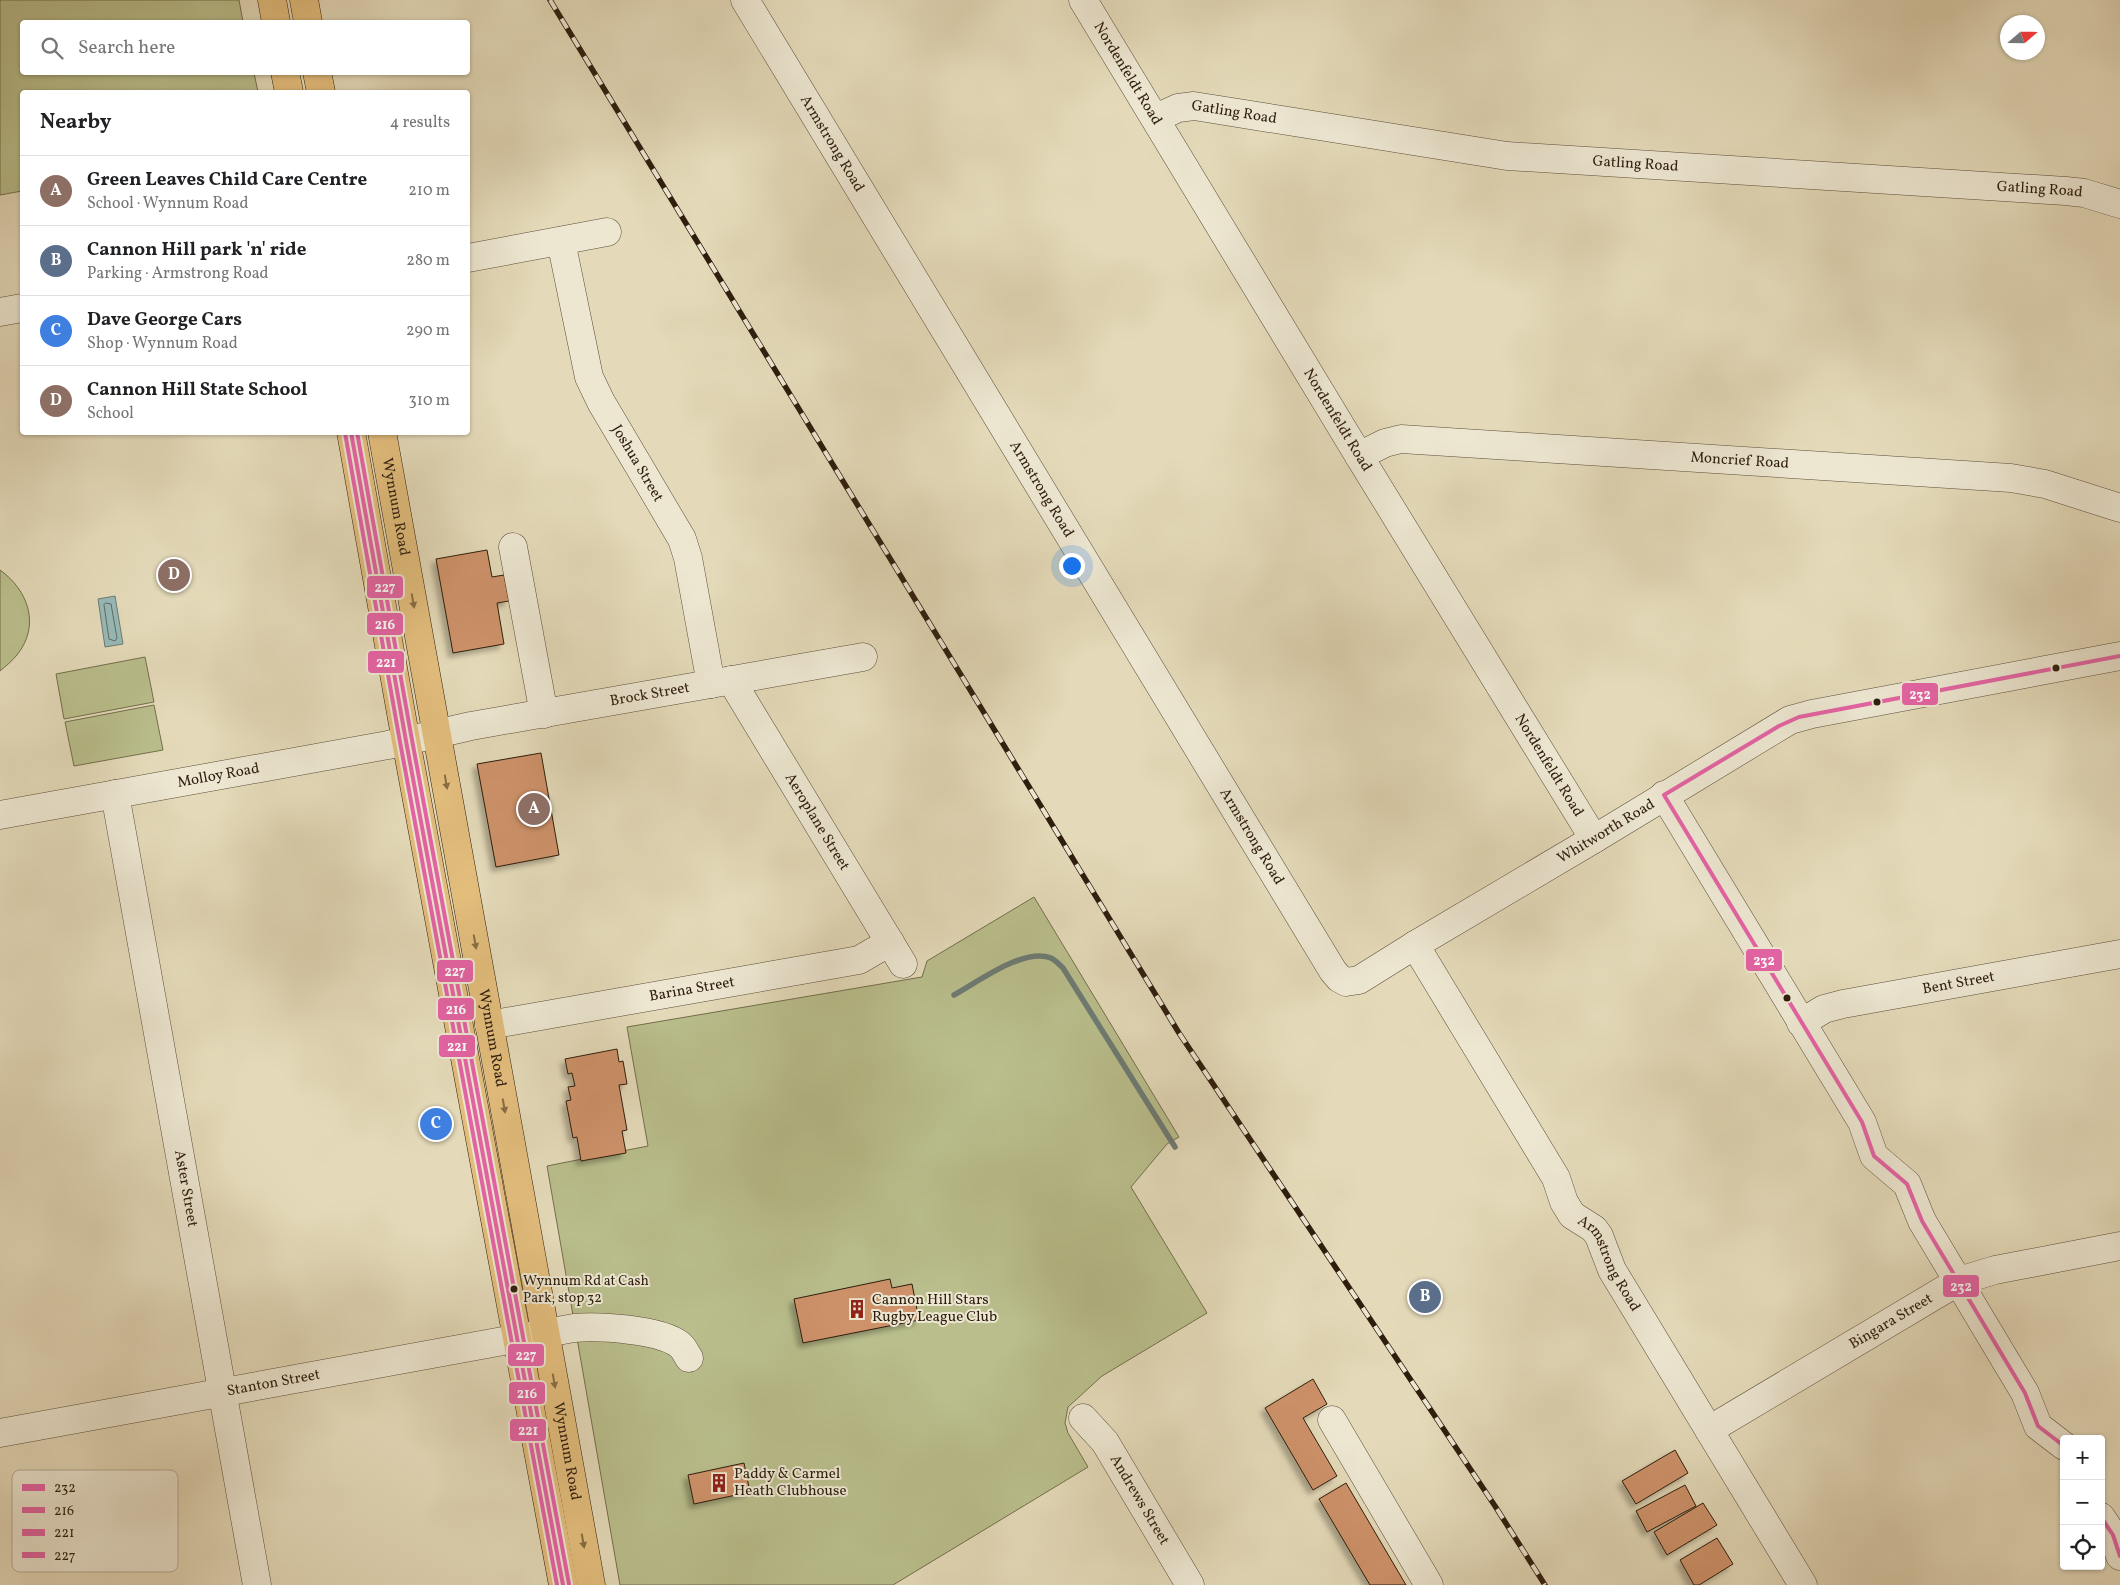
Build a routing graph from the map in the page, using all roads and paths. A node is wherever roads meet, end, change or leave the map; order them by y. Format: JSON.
{"nodes":[{"id":1,"x":272,"y":0,"type":"edge"},
{"id":2,"x":304,"y":0,"type":"edge"},
{"id":3,"x":745,"y":0,"type":"edge"},
{"id":4,"x":1083,"y":0,"type":"edge"},
{"id":5,"x":276,"y":20,"type":"edge"},
{"id":6,"x":308,"y":20,"type":"edge"},
{"id":7,"x":286,"y":75,"type":"edge"},
{"id":8,"x":318,"y":75,"type":"edge"},
{"id":9,"x":289,"y":90,"type":"edge"},
{"id":10,"x":321,"y":90,"type":"edge"},
{"id":11,"x":1156,"y":118,"type":"junction"},
{"id":12,"x":2120,"y":204,"type":"edge"},
{"id":13,"x":607,"y":232,"type":"dead end"},
{"id":14,"x":561,"y":241,"type":"junction"},
{"id":15,"x":470,"y":258,"type":"edge"},
{"id":16,"x":20,"y":308,"type":"edge"},
{"id":17,"x":0,"y":312,"type":"edge"},
{"id":18,"x":351,"y":435,"type":"edge"},
{"id":19,"x":383,"y":435,"type":"edge"},
{"id":20,"x":1359,"y":456,"type":"junction"},
{"id":21,"x":2120,"y":508,"type":"edge"},
{"id":22,"x":513,"y":547,"type":"dead end"},
{"id":23,"x":2120,"y":656,"type":"edge"},
{"id":24,"x":863,"y":657,"type":"dead end"},
{"id":25,"x":721,"y":682,"type":"junction"},
{"id":26,"x":544,"y":714,"type":"junction"},
{"id":27,"x":437,"y":734,"type":"junction"},
{"id":28,"x":406,"y":741,"type":"junction"},
{"id":29,"x":115,"y":794,"type":"junction"},
{"id":30,"x":1664,"y":796,"type":"junction"},
{"id":31,"x":0,"y":815,"type":"edge"},
{"id":32,"x":1594,"y":839,"type":"junction"},
{"id":33,"x":1415,"y":944,"type":"junction"},
{"id":34,"x":896,"y":953,"type":"joint"},
{"id":35,"x":2120,"y":954,"type":"edge"},
{"id":36,"x":1339,"y":978,"type":"joint"},
{"id":37,"x":1801,"y":1023,"type":"junction"},
{"id":38,"x":489,"y":1025,"type":"junction"},
{"id":39,"x":2120,"y":1246,"type":"edge"},
{"id":40,"x":1959,"y":1281,"type":"junction"},
{"id":41,"x":545,"y":1333,"type":"junction"},
{"id":42,"x":516,"y":1339,"type":"junction"},
{"id":43,"x":689,"y":1358,"type":"dead end"},
{"id":44,"x":222,"y":1393,"type":"junction"},
{"id":45,"x":1083,"y":1418,"type":"dead end"},
{"id":46,"x":1332,"y":1420,"type":"dead end"},
{"id":47,"x":1709,"y":1430,"type":"junction"},
{"id":48,"x":0,"y":1433,"type":"edge"},
{"id":49,"x":2060,"y":1443,"type":"edge"},
{"id":50,"x":2105,"y":1523,"type":"edge"},
{"id":51,"x":2120,"y":1556,"type":"edge"},
{"id":52,"x":257,"y":1585,"type":"edge"},
{"id":53,"x":563,"y":1585,"type":"edge"},
{"id":54,"x":591,"y":1585,"type":"edge"},
{"id":55,"x":1190,"y":1585,"type":"edge"},
{"id":56,"x":1429,"y":1585,"type":"edge"},
{"id":57,"x":1803,"y":1585,"type":"edge"}],
"edges":[{"from":1,"to":5,"type":"main road"},
{"from":2,"to":6,"type":"main road"},
{"from":3,"to":36,"type":"street","name":"Armstrong Road"},
{"from":4,"to":11,"type":"street","name":"Nordenfeldt Road"},
{"from":7,"to":9,"type":"main road"},
{"from":8,"to":10,"type":"main road"},
{"from":11,"to":12,"type":"street","name":"Gatling Road"},
{"from":11,"to":20,"type":"street","name":"Nordenfeldt Road"},
{"from":13,"to":14,"type":"street"},
{"from":14,"to":15,"type":"street"},
{"from":14,"to":25,"type":"street","name":"Joshua Street"},
{"from":16,"to":17,"type":"street"},
{"from":18,"to":28,"type":"main road","name":"Wynnum Road"},
{"from":19,"to":27,"type":"main road","name":"Wynnum Road","one_way":true},
{"from":20,"to":21,"type":"street","name":"Moncrief Road"},
{"from":20,"to":32,"type":"street","name":"Nordenfeldt Road"},
{"from":22,"to":26,"type":"street"},
{"from":23,"to":30,"type":"street","name":"Whitworth Road"},
{"from":24,"to":25,"type":"street","name":"Brock Street"},
{"from":25,"to":26,"type":"street","name":"Brock Street"},
{"from":25,"to":34,"type":"street","name":"Aeroplane Street"},
{"from":26,"to":27,"type":"street","name":"Brock Street"},
{"from":27,"to":28,"type":"street","name":"Molloy Road"},
{"from":27,"to":38,"type":"main road","name":"Wynnum Road","one_way":true},
{"from":28,"to":29,"type":"street","name":"Molloy Road"},
{"from":28,"to":42,"type":"main road","name":"Wynnum Road"},
{"from":29,"to":31,"type":"street","name":"Molloy Road"},
{"from":29,"to":44,"type":"street","name":"Aster Street"},
{"from":30,"to":32,"type":"street","name":"Whitworth Road"},
{"from":30,"to":37,"type":"street"},
{"from":32,"to":33,"type":"street","name":"Whitworth Road"},
{"from":33,"to":36,"type":"street","name":"Whitworth Road"},
{"from":33,"to":47,"type":"street","name":"Armstrong Road"},
{"from":34,"to":38,"type":"street","name":"Barina Street"},
{"from":35,"to":37,"type":"street","name":"Bent Street"},
{"from":37,"to":40,"type":"street"},
{"from":38,"to":41,"type":"main road","name":"Wynnum Road","one_way":true},
{"from":39,"to":40,"type":"street","name":"Bingara Street"},
{"from":40,"to":47,"type":"street","name":"Bingara Street"},
{"from":40,"to":49,"type":"street"},
{"from":41,"to":42,"type":"street","name":"Stanton Street"},
{"from":41,"to":43,"type":"street","name":"Stanton Street"},
{"from":41,"to":54,"type":"main road","name":"Wynnum Road","one_way":true},
{"from":42,"to":44,"type":"street","name":"Stanton Street"},
{"from":42,"to":53,"type":"main road","name":"Wynnum Road"},
{"from":44,"to":48,"type":"street","name":"Stanton Street"},
{"from":44,"to":52,"type":"street","name":"Aster Street"},
{"from":45,"to":55,"type":"street","name":"Andrews Street"},
{"from":46,"to":56,"type":"street"},
{"from":47,"to":57,"type":"street","name":"Armstrong Road"},
{"from":50,"to":51,"type":"street"}]}
